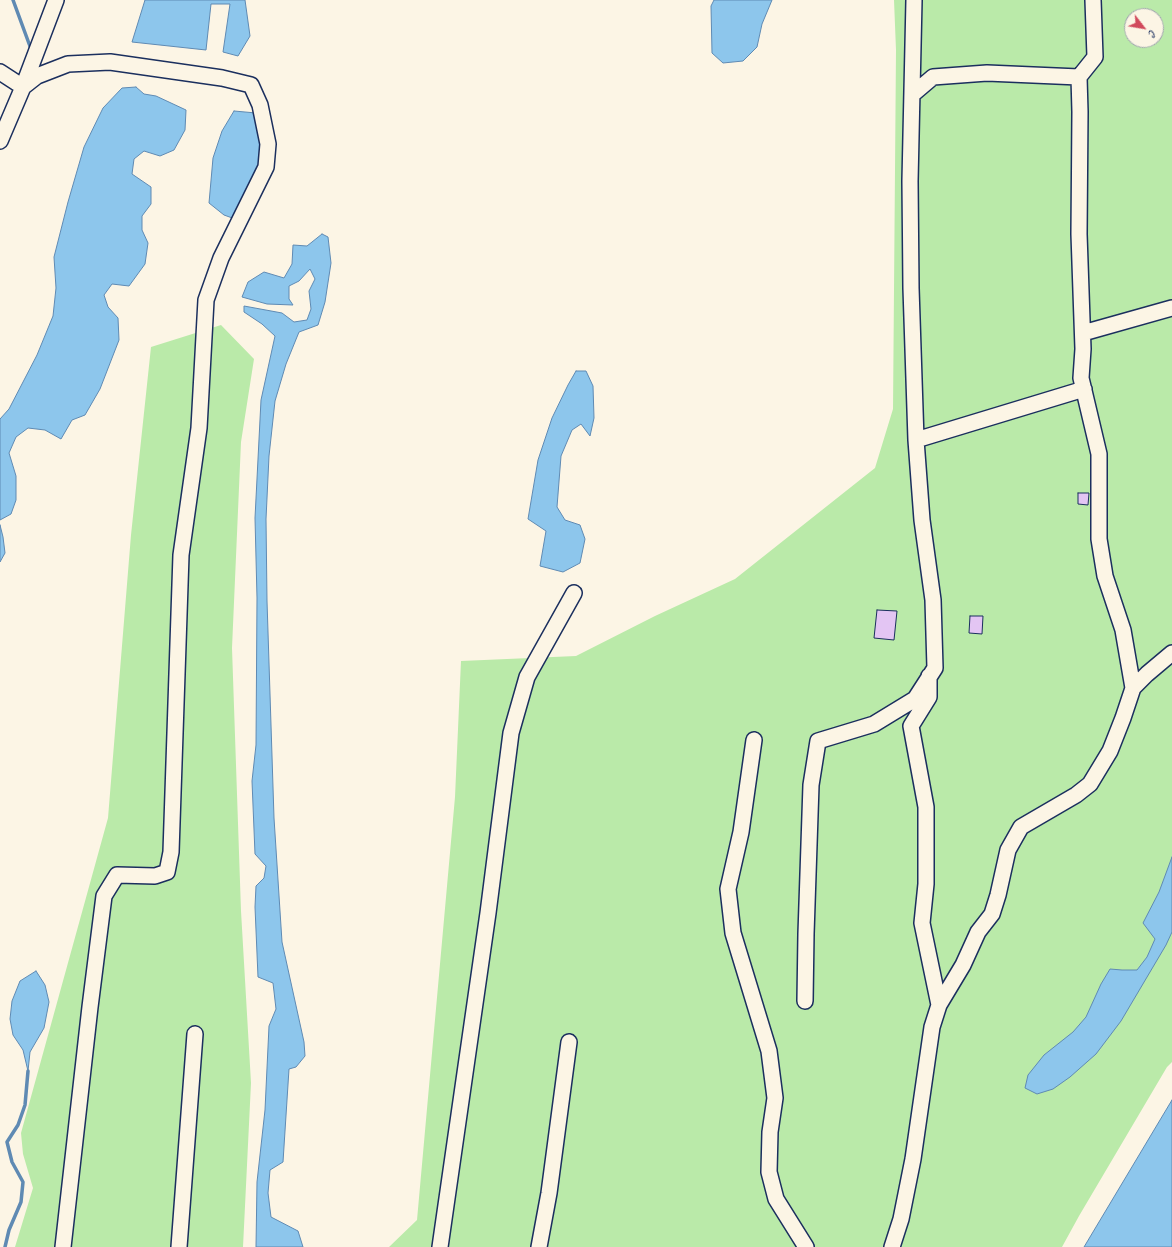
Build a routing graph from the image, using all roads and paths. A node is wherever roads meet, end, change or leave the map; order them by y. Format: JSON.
{"nodes":[{"id":1,"x":56,"y":0,"type":"edge"},
{"id":2,"x":914,"y":0,"type":"edge"},
{"id":3,"x":1093,"y":0,"type":"edge"},
{"id":4,"x":0,"y":72,"type":"edge"},
{"id":5,"x":1079,"y":77,"type":"junction"},
{"id":6,"x":23,"y":87,"type":"junction"},
{"id":7,"x":913,"y":94,"type":"junction"},
{"id":8,"x":0,"y":141,"type":"edge"},
{"id":9,"x":1172,"y":308,"type":"edge"},
{"id":10,"x":1083,"y":333,"type":"junction"},
{"id":11,"x":1084,"y":389,"type":"junction"},
{"id":12,"x":916,"y":440,"type":"junction"},
{"id":13,"x":574,"y":593,"type":"dead end"},
{"id":14,"x":1172,"y":653,"type":"edge"},
{"id":15,"x":929,"y":676,"type":"junction"},
{"id":16,"x":1133,"y":688,"type":"junction"},
{"id":17,"x":754,"y":740,"type":"dead end"},
{"id":18,"x":805,"y":1001,"type":"dead end"},
{"id":19,"x":939,"y":1005,"type":"junction"},
{"id":20,"x":195,"y":1034,"type":"dead end"},
{"id":21,"x":570,"y":1042,"type":"dead end"},
{"id":22,"x":63,"y":1247,"type":"edge"},
{"id":23,"x":179,"y":1247,"type":"edge"},
{"id":24,"x":440,"y":1247,"type":"edge"},
{"id":25,"x":539,"y":1247,"type":"edge"},
{"id":26,"x":806,"y":1247,"type":"edge"},
{"id":27,"x":892,"y":1247,"type":"edge"}],
"edges":[{"from":1,"to":6,"type":"street"},
{"from":2,"to":7,"type":"street"},
{"from":3,"to":5,"type":"street"},
{"from":4,"to":6,"type":"street"},
{"from":5,"to":7,"type":"street"},
{"from":5,"to":10,"type":"street"},
{"from":6,"to":8,"type":"street"},
{"from":6,"to":22,"type":"street"},
{"from":7,"to":12,"type":"street"},
{"from":9,"to":10,"type":"street"},
{"from":10,"to":11,"type":"street"},
{"from":11,"to":12,"type":"street"},
{"from":11,"to":16,"type":"street"},
{"from":12,"to":15,"type":"street"},
{"from":13,"to":24,"type":"street"},
{"from":14,"to":16,"type":"street"},
{"from":15,"to":18,"type":"street"},
{"from":15,"to":19,"type":"street"},
{"from":16,"to":19,"type":"street"},
{"from":17,"to":26,"type":"street"},
{"from":19,"to":27,"type":"street"},
{"from":20,"to":23,"type":"street"},
{"from":21,"to":25,"type":"street"}]}
